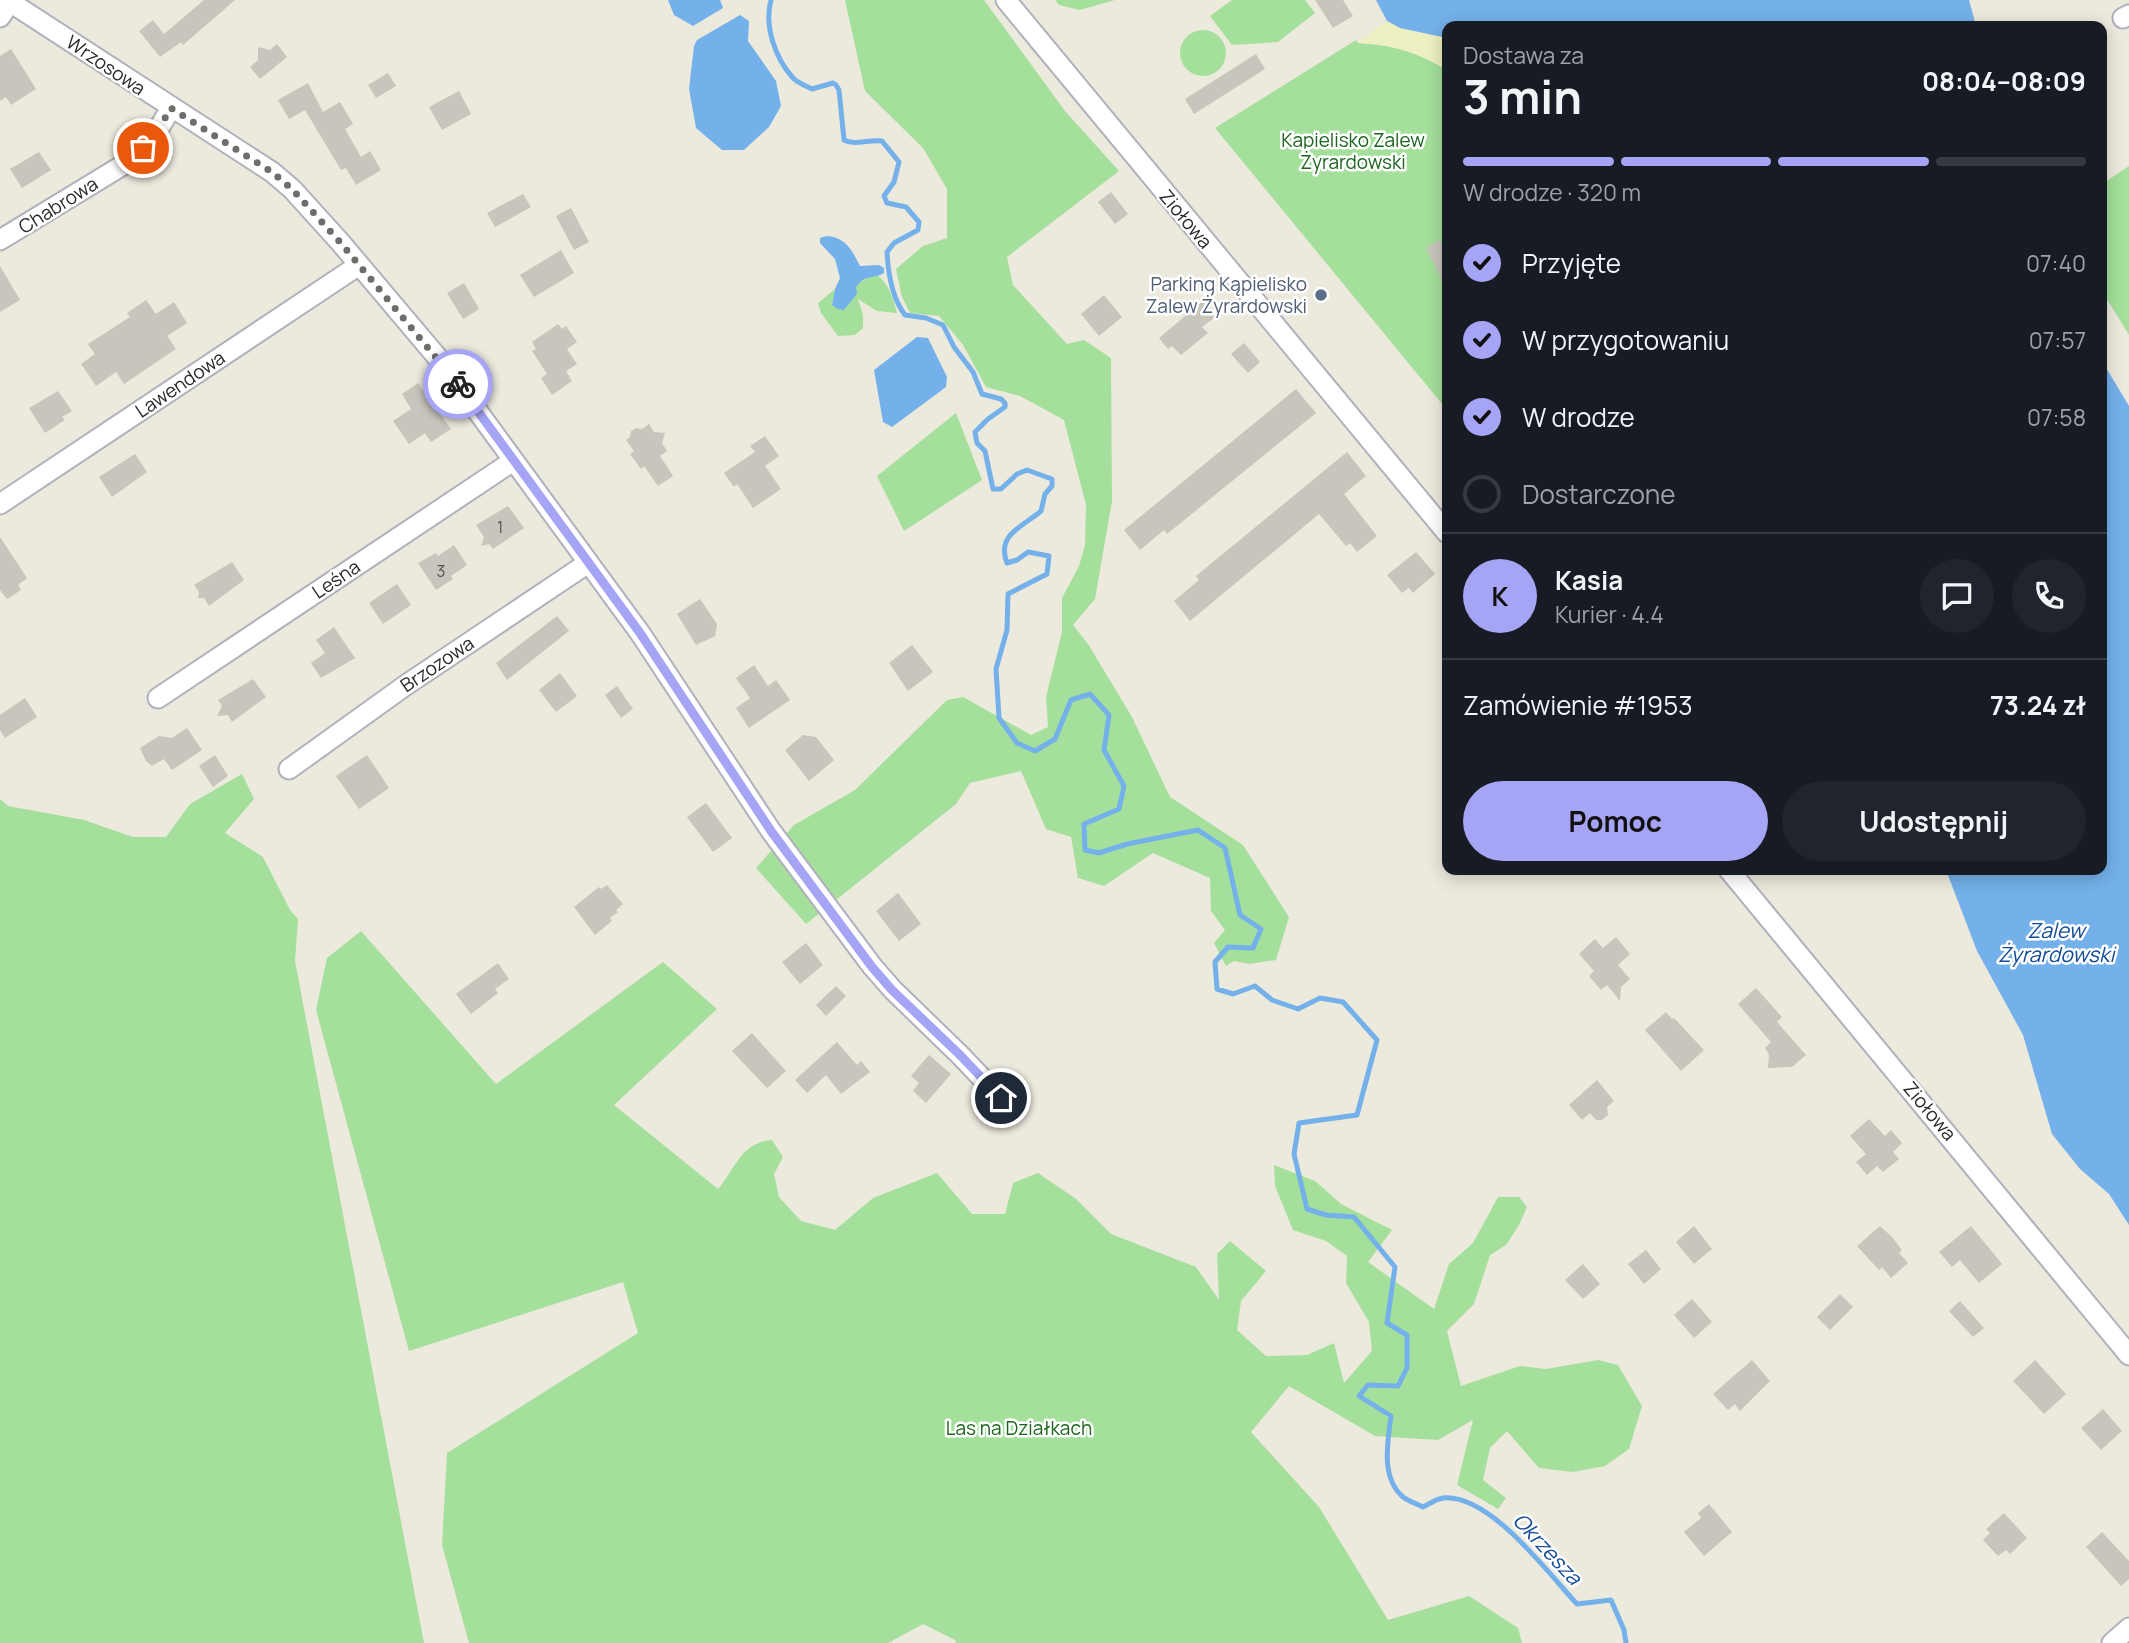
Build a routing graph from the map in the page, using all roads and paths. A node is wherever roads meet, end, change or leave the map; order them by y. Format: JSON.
{"nodes":[{"id":1,"x":1006,"y":0,"type":"edge"},
{"id":2,"x":5,"y":6,"type":"edge"},
{"id":3,"x":171,"y":108,"type":"junction"},
{"id":4,"x":0,"y":240,"type":"edge"},
{"id":5,"x":359,"y":265,"type":"junction"},
{"id":6,"x":513,"y":461,"type":"junction"},
{"id":7,"x":0,"y":504,"type":"edge"},
{"id":8,"x":1442,"y":527,"type":"edge"},
{"id":9,"x":587,"y":563,"type":"junction"},
{"id":10,"x":158,"y":698,"type":"dead end"},
{"id":11,"x":289,"y":769,"type":"dead end"},
{"id":12,"x":1733,"y":875,"type":"edge"},
{"id":13,"x":1001,"y":1098,"type":"dead end"},
{"id":14,"x":2129,"y":1355,"type":"edge"},
{"id":15,"x":2129,"y":1628,"type":"edge"},
{"id":16,"x":2112,"y":1643,"type":"edge"}],
"edges":[{"from":1,"to":8,"type":"street","name":"Ziołowa"},
{"from":2,"to":3,"type":"street","name":"Wrzosowa"},
{"from":3,"to":4,"type":"street","name":"Chabrowa"},
{"from":3,"to":5,"type":"street","name":"Wrzosowa"},
{"from":5,"to":6,"type":"street","name":"Wrzosowa"},
{"from":5,"to":7,"type":"street","name":"Lawendowa"},
{"from":6,"to":9,"type":"street","name":"Wrzosowa"},
{"from":6,"to":10,"type":"street","name":"Leśna"},
{"from":9,"to":11,"type":"street","name":"Brzozowa"},
{"from":9,"to":13,"type":"street","name":"Wrzosowa"},
{"from":12,"to":14,"type":"street","name":"Ziołowa"},
{"from":15,"to":16,"type":"street"}]}
